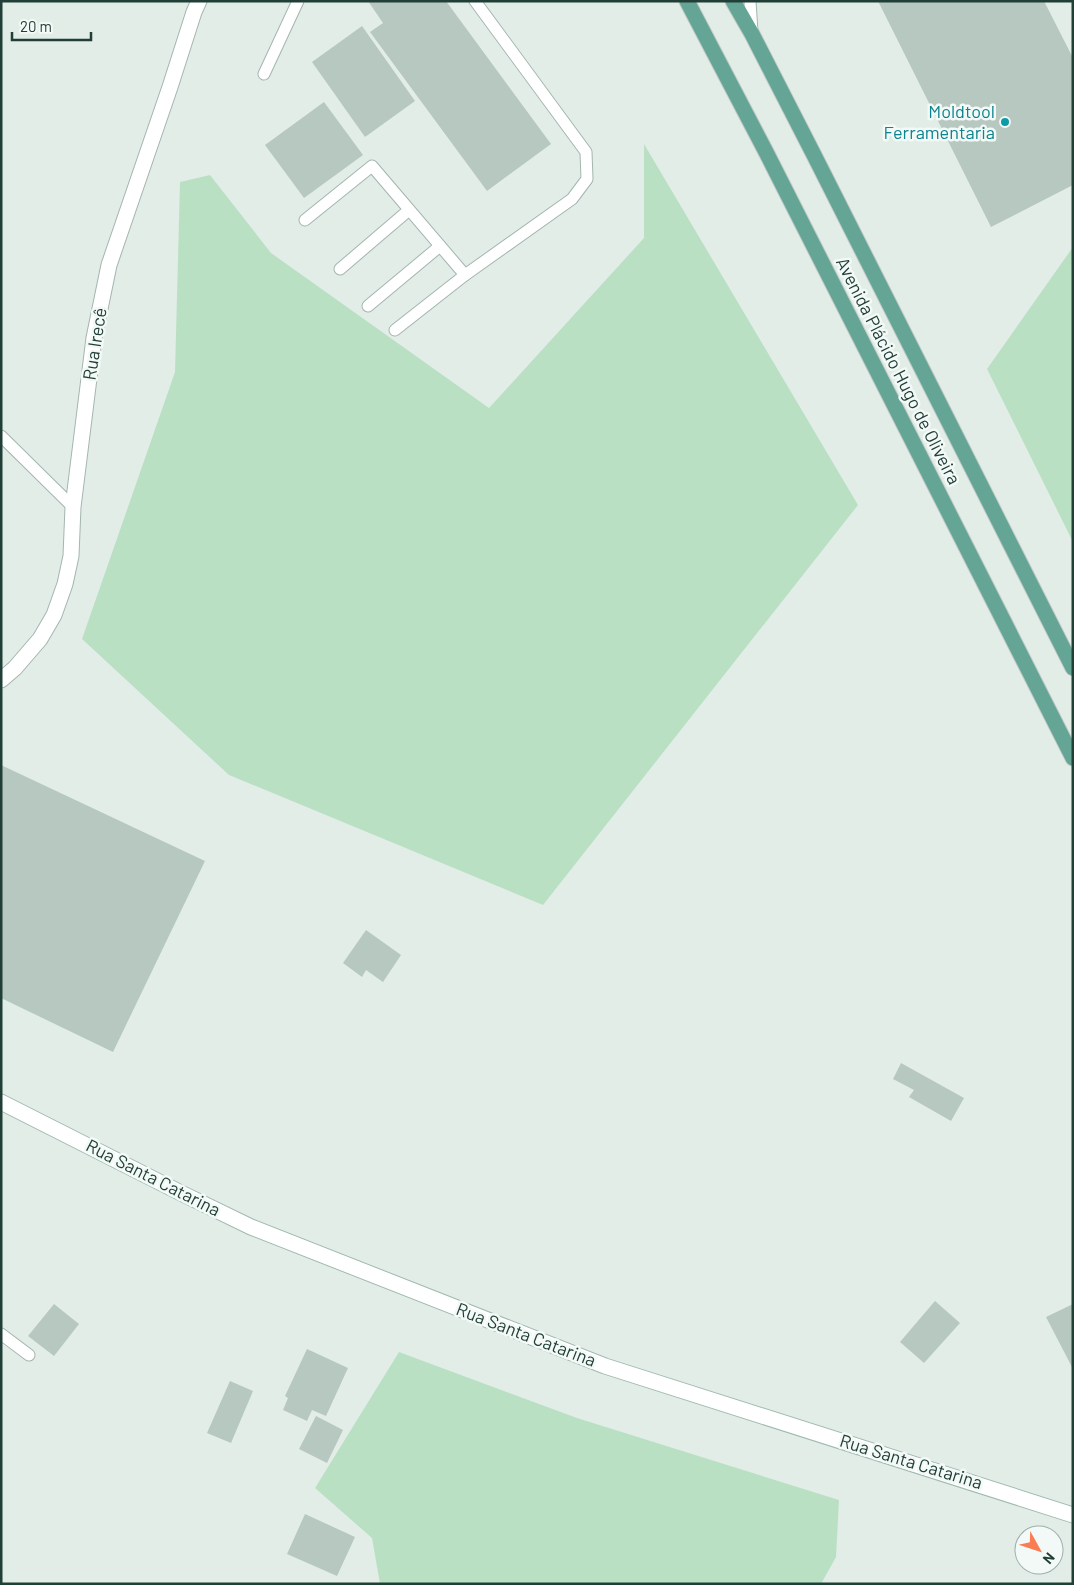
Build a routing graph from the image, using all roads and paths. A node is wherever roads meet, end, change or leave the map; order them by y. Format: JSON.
{"nodes":[{"id":1,"x":200,"y":1,"type":"edge"},
{"id":2,"x":298,"y":1,"type":"edge"},
{"id":3,"x":475,"y":1,"type":"edge"},
{"id":4,"x":687,"y":1,"type":"edge"},
{"id":5,"x":733,"y":1,"type":"edge"},
{"id":6,"x":750,"y":1,"type":"edge"},
{"id":7,"x":752,"y":34,"type":"junction"},
{"id":8,"x":264,"y":74,"type":"dead end"},
{"id":9,"x":409,"y":210,"type":"junction"},
{"id":10,"x":304,"y":220,"type":"dead end"},
{"id":11,"x":440,"y":246,"type":"junction"},
{"id":12,"x":340,"y":269,"type":"dead end"},
{"id":13,"x":465,"y":275,"type":"junction"},
{"id":14,"x":368,"y":306,"type":"dead end"},
{"id":15,"x":395,"y":330,"type":"dead end"},
{"id":16,"x":1,"y":436,"type":"edge"},
{"id":17,"x":73,"y":507,"type":"junction"},
{"id":18,"x":1073,"y":668,"type":"edge"},
{"id":19,"x":1,"y":680,"type":"edge"},
{"id":20,"x":1073,"y":758,"type":"edge"},
{"id":21,"x":1,"y":1102,"type":"edge"},
{"id":22,"x":1,"y":1334,"type":"edge"},
{"id":23,"x":28,"y":1355,"type":"dead end"},
{"id":24,"x":1073,"y":1515,"type":"edge"}],
"edges":[{"from":1,"to":17,"type":"street","name":"Rua Irecê"},
{"from":2,"to":8,"type":"lane"},
{"from":3,"to":13,"type":"lane"},
{"from":4,"to":20,"type":"main road","name":"Avenida Plácido Hugo de Oliveira"},
{"from":5,"to":7,"type":"main road","name":"Avenida Plácido Hugo de Oliveira"},
{"from":6,"to":7,"type":"lane"},
{"from":7,"to":18,"type":"main road","name":"Avenida Plácido Hugo de Oliveira"},
{"from":9,"to":10,"type":"lane"},
{"from":9,"to":11,"type":"lane"},
{"from":9,"to":12,"type":"lane"},
{"from":11,"to":13,"type":"lane"},
{"from":11,"to":14,"type":"lane"},
{"from":13,"to":15,"type":"lane"},
{"from":16,"to":17,"type":"lane"},
{"from":17,"to":19,"type":"street","name":"Rua Irecê"},
{"from":21,"to":24,"type":"street","name":"Rua Santa Catarina"},
{"from":22,"to":23,"type":"lane"}]}
